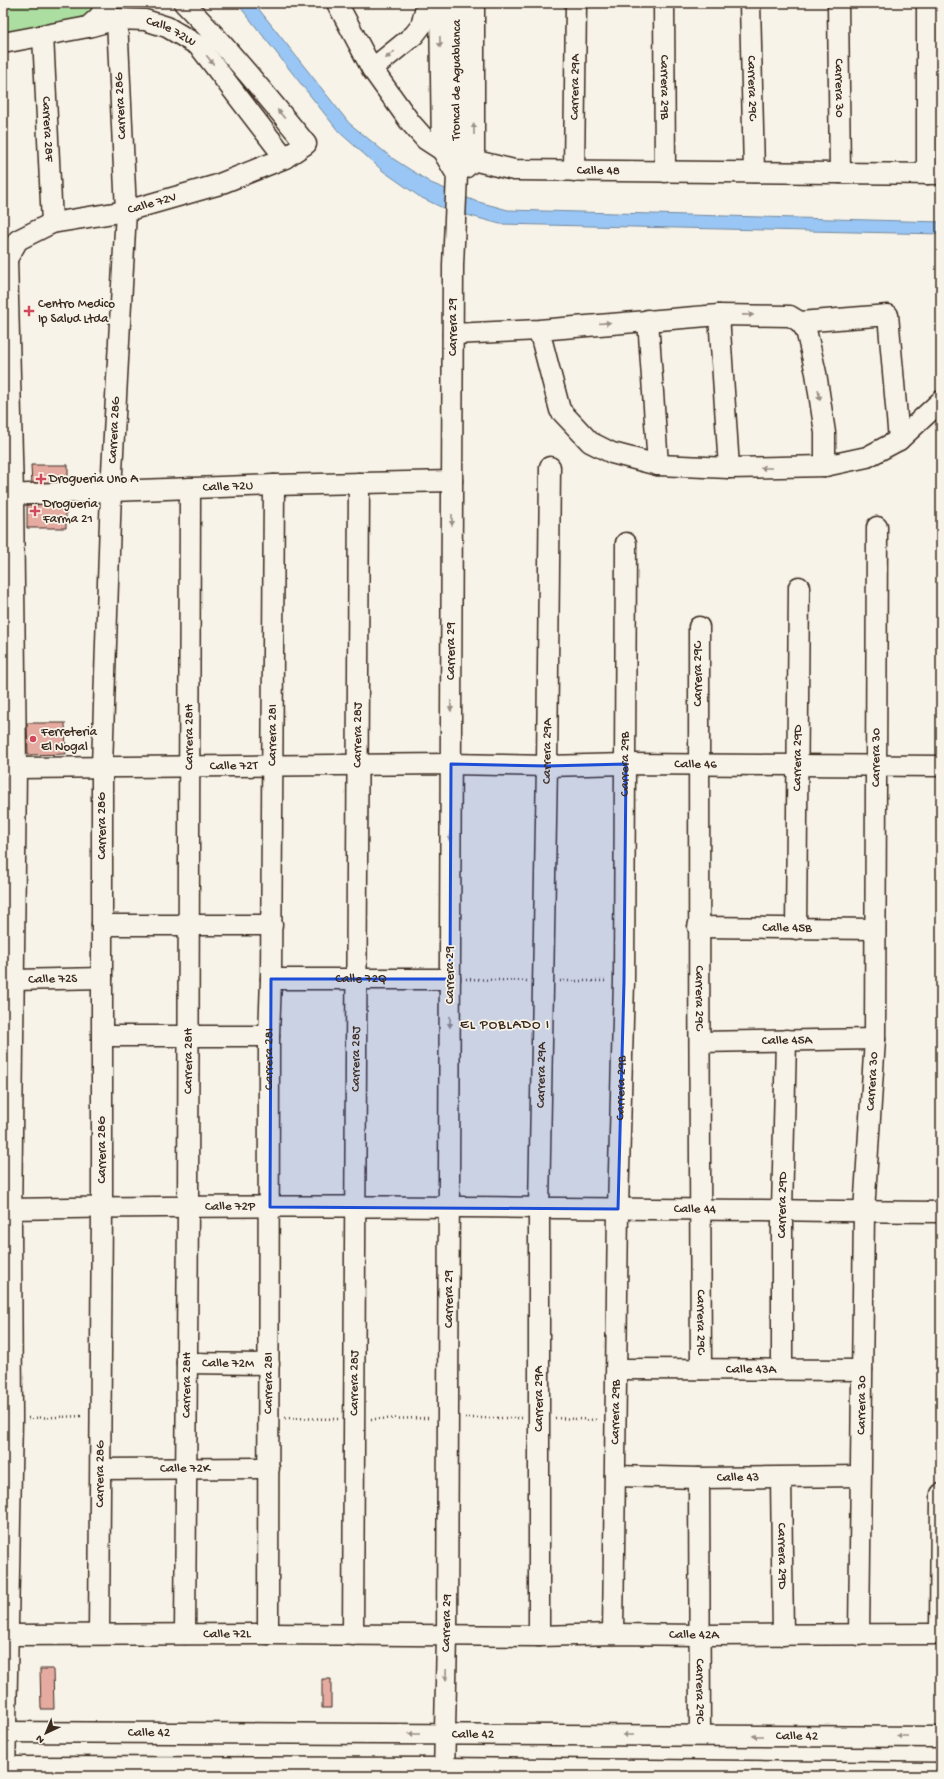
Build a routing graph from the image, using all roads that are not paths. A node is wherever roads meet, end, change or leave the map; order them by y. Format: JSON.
{"nodes":[{"id":1,"x":184,"y":3,"type":"edge"},
{"id":2,"x":337,"y":3,"type":"edge"},
{"id":3,"x":427,"y":3,"type":"edge"},
{"id":4,"x":440,"y":3,"type":"edge"},
{"id":5,"x":457,"y":3,"type":"edge"},
{"id":6,"x":474,"y":3,"type":"edge"},
{"id":7,"x":576,"y":3,"type":"edge"},
{"id":8,"x":664,"y":3,"type":"edge"},
{"id":9,"x":750,"y":3,"type":"edge"},
{"id":10,"x":838,"y":3,"type":"edge"},
{"id":11,"x":927,"y":3,"type":"edge"},
{"id":12,"x":112,"y":11,"type":"edge"},
{"id":13,"x":43,"y":36,"type":"junction"},
{"id":14,"x":3,"y":43,"type":"edge"},
{"id":15,"x":372,"y":69,"type":"junction"},
{"id":16,"x":306,"y":144,"type":"joint"},
{"id":17,"x":286,"y":158,"type":"junction"},
{"id":18,"x":457,"y":165,"type":"junction"},
{"id":19,"x":574,"y":171,"type":"junction"},
{"id":20,"x":665,"y":172,"type":"junction"},
{"id":21,"x":754,"y":172,"type":"junction"},
{"id":22,"x":840,"y":173,"type":"junction"},
{"id":23,"x":934,"y":174,"type":"edge"},
{"id":24,"x":126,"y":211,"type":"junction"},
{"id":25,"x":52,"y":223,"type":"junction"},
{"id":26,"x":5,"y":259,"type":"edge"},
{"id":27,"x":6,"y":301,"type":"edge"},
{"id":28,"x":719,"y":315,"type":"junction"},
{"id":29,"x":648,"y":320,"type":"junction"},
{"id":30,"x":800,"y":322,"type":"junction"},
{"id":31,"x":539,"y":330,"type":"junction"},
{"id":32,"x":452,"y":334,"type":"junction"},
{"id":33,"x":941,"y":401,"type":"edge"},
{"id":34,"x":899,"y":440,"type":"junction"},
{"id":35,"x":658,"y":465,"type":"junction"},
{"id":36,"x":825,"y":466,"type":"junction"},
{"id":37,"x":550,"y":467,"type":"dead end"},
{"id":38,"x":729,"y":468,"type":"junction"},
{"id":39,"x":452,"y":481,"type":"junction"},
{"id":40,"x":359,"y":483,"type":"junction"},
{"id":41,"x":274,"y":485,"type":"junction"},
{"id":42,"x":190,"y":488,"type":"junction"},
{"id":43,"x":111,"y":490,"type":"junction"},
{"id":44,"x":8,"y":495,"type":"edge"},
{"id":45,"x":877,"y":527,"type":"dead end"},
{"id":46,"x":626,"y":543,"type":"dead end"},
{"id":47,"x":799,"y":587,"type":"dead end"},
{"id":48,"x":699,"y":627,"type":"dead end"},
{"id":49,"x":272,"y":764,"type":"junction"},
{"id":50,"x":358,"y":764,"type":"junction"},
{"id":51,"x":451,"y":764,"type":"junction"},
{"id":52,"x":626,"y":764,"type":"junction"},
{"id":53,"x":698,"y":765,"type":"junction"},
{"id":54,"x":190,"y":766,"type":"junction"},
{"id":55,"x":547,"y":766,"type":"junction"},
{"id":56,"x":797,"y":766,"type":"junction"},
{"id":57,"x":876,"y":766,"type":"junction"},
{"id":58,"x":941,"y":766,"type":"edge"},
{"id":59,"x":10,"y":767,"type":"edge"},
{"id":60,"x":102,"y":767,"type":"junction"},
{"id":61,"x":272,"y":925,"type":"junction"},
{"id":62,"x":102,"y":926,"type":"junction"},
{"id":63,"x":189,"y":926,"type":"junction"},
{"id":64,"x":698,"y":927,"type":"junction"},
{"id":65,"x":796,"y":929,"type":"junction"},
{"id":66,"x":875,"y":929,"type":"junction"},
{"id":67,"x":102,"y":978,"type":"junction"},
{"id":68,"x":9,"y":979,"type":"edge"},
{"id":69,"x":271,"y":979,"type":"junction"},
{"id":70,"x":450,"y":979,"type":"junction"},
{"id":71,"x":357,"y":980,"type":"junction"},
{"id":72,"x":102,"y":1036,"type":"junction"},
{"id":73,"x":188,"y":1036,"type":"junction"},
{"id":74,"x":269,"y":1036,"type":"junction"},
{"id":75,"x":875,"y":1039,"type":"junction"},
{"id":76,"x":786,"y":1040,"type":"junction"},
{"id":77,"x":700,"y":1042,"type":"junction"},
{"id":78,"x":8,"y":1061,"type":"edge"},
{"id":79,"x":8,"y":1146,"type":"edge"},
{"id":80,"x":270,"y":1206,"type":"junction"},
{"id":81,"x":102,"y":1207,"type":"junction"},
{"id":82,"x":355,"y":1207,"type":"junction"},
{"id":83,"x":449,"y":1207,"type":"junction"},
{"id":84,"x":188,"y":1208,"type":"junction"},
{"id":85,"x":539,"y":1208,"type":"junction"},
{"id":86,"x":618,"y":1209,"type":"junction"},
{"id":87,"x":700,"y":1210,"type":"junction"},
{"id":88,"x":782,"y":1211,"type":"junction"},
{"id":89,"x":864,"y":1212,"type":"junction"},
{"id":90,"x":941,"y":1212,"type":"edge"},
{"id":91,"x":8,"y":1220,"type":"edge"},
{"id":92,"x":7,"y":1269,"type":"edge"},
{"id":93,"x":187,"y":1363,"type":"junction"},
{"id":94,"x":269,"y":1364,"type":"junction"},
{"id":95,"x":617,"y":1369,"type":"junction"},
{"id":96,"x":701,"y":1369,"type":"junction"},
{"id":97,"x":782,"y":1369,"type":"junction"},
{"id":98,"x":862,"y":1370,"type":"junction"},
{"id":99,"x":9,"y":1422,"type":"edge"},
{"id":100,"x":186,"y":1468,"type":"junction"},
{"id":101,"x":268,"y":1468,"type":"junction"},
{"id":102,"x":101,"y":1470,"type":"junction"},
{"id":103,"x":615,"y":1476,"type":"junction"},
{"id":104,"x":860,"y":1476,"type":"junction"},
{"id":105,"x":699,"y":1478,"type":"junction"},
{"id":106,"x":781,"y":1478,"type":"junction"},
{"id":107,"x":941,"y":1494,"type":"edge"},
{"id":108,"x":7,"y":1634,"type":"junction"},
{"id":109,"x":99,"y":1634,"type":"junction"},
{"id":110,"x":185,"y":1634,"type":"junction"},
{"id":111,"x":268,"y":1634,"type":"junction"},
{"id":112,"x":613,"y":1634,"type":"junction"},
{"id":113,"x":859,"y":1634,"type":"junction"},
{"id":114,"x":941,"y":1634,"type":"edge"},
{"id":115,"x":353,"y":1635,"type":"junction"},
{"id":116,"x":699,"y":1635,"type":"junction"},
{"id":117,"x":783,"y":1635,"type":"junction"},
{"id":118,"x":447,"y":1636,"type":"junction"},
{"id":119,"x":539,"y":1636,"type":"junction"},
{"id":120,"x":4,"y":1732,"type":"edge"},
{"id":121,"x":445,"y":1734,"type":"junction"},
{"id":122,"x":700,"y":1736,"type":"junction"},
{"id":123,"x":941,"y":1736,"type":"edge"},
{"id":124,"x":5,"y":1770,"type":"edge"},
{"id":125,"x":59,"y":1772,"type":"edge"},
{"id":126,"x":187,"y":1772,"type":"edge"},
{"id":127,"x":313,"y":1772,"type":"edge"},
{"id":128,"x":444,"y":1772,"type":"edge"},
{"id":129,"x":583,"y":1773,"type":"edge"},
{"id":130,"x":941,"y":1773,"type":"edge"},
{"id":131,"x":692,"y":1774,"type":"edge"},
{"id":132,"x":795,"y":1774,"type":"edge"},
{"id":133,"x":906,"y":1774,"type":"edge"}],
"edges":[{"from":16,"to":1,"type":"street","name":"Calle 72W","one_way":true},
{"from":2,"to":15,"type":"street","name":"Calle 48"},
{"from":3,"to":15,"type":"street","one_way":true},
{"from":4,"to":18,"type":"street","name":"Carrera 29","one_way":true},
{"from":5,"to":18,"type":"street","name":"Troncal de Aguablanca"},
{"from":18,"to":6,"type":"street","name":"Carrera 29","one_way":true},
{"from":7,"to":19,"type":"street","name":"Carrera 29A"},
{"from":8,"to":20,"type":"street","name":"Carrera 29B"},
{"from":9,"to":21,"type":"street","name":"Carrera 29C"},
{"from":10,"to":22,"type":"street","name":"Carrera 30"},
{"from":11,"to":23,"type":"street"},
{"from":12,"to":13,"type":"street","name":"Calle 72W"},
{"from":12,"to":17,"type":"street","name":"Calle 72W","one_way":true},
{"from":12,"to":24,"type":"street","name":"Carrera 28G"},
{"from":13,"to":14,"type":"street","name":"Calle 72W"},
{"from":13,"to":25,"type":"street","name":"Carrera 28F"},
{"from":15,"to":18,"type":"street","name":"Calle 48"},
{"from":16,"to":17,"type":"street","name":"Calle 72V"},
{"from":17,"to":24,"type":"street","name":"Calle 72V"},
{"from":18,"to":19,"type":"street","name":"Calle 48"},
{"from":18,"to":32,"type":"street","name":"Carrera 29"},
{"from":19,"to":20,"type":"street","name":"Calle 48"},
{"from":20,"to":21,"type":"street","name":"Calle 48"},
{"from":21,"to":22,"type":"street","name":"Calle 48"},
{"from":22,"to":23,"type":"street","name":"Calle 48"},
{"from":24,"to":25,"type":"street","name":"Calle 72V"},
{"from":24,"to":43,"type":"street","name":"Carrera 28G"},
{"from":25,"to":26,"type":"street","name":"Calle 72V"},
{"from":26,"to":27,"type":"street"},
{"from":27,"to":44,"type":"street"},
{"from":28,"to":29,"type":"street"},
{"from":28,"to":30,"type":"street","one_way":true},
{"from":28,"to":38,"type":"street"},
{"from":31,"to":29,"type":"street","one_way":true},
{"from":29,"to":35,"type":"street"},
{"from":30,"to":34,"type":"street"},
{"from":30,"to":36,"type":"street","one_way":true},
{"from":31,"to":32,"type":"street"},
{"from":31,"to":35,"type":"street"},
{"from":32,"to":39,"type":"street","name":"Carrera 29"},
{"from":33,"to":34,"type":"street"},
{"from":34,"to":36,"type":"street"},
{"from":35,"to":38,"type":"street"},
{"from":36,"to":38,"type":"street","one_way":true},
{"from":37,"to":55,"type":"street","name":"Carrera 29A"},
{"from":39,"to":40,"type":"street","name":"Calle 72U"},
{"from":39,"to":51,"type":"street","name":"Carrera 29","one_way":true},
{"from":40,"to":41,"type":"street","name":"Calle 72U"},
{"from":40,"to":50,"type":"street","name":"Carrera 28J"},
{"from":41,"to":42,"type":"street","name":"Calle 72U"},
{"from":41,"to":49,"type":"street","name":"Carrera 28I"},
{"from":42,"to":43,"type":"street","name":"Calle 72U"},
{"from":42,"to":54,"type":"street","name":"Carrera 28H"},
{"from":43,"to":44,"type":"street","name":"Calle 72U"},
{"from":43,"to":60,"type":"street","name":"Carrera 28G"},
{"from":44,"to":59,"type":"street"},
{"from":45,"to":57,"type":"street","name":"Carrera 30"},
{"from":46,"to":52,"type":"street","name":"Carrera 29B"},
{"from":47,"to":56,"type":"street","name":"Carrera 29D"},
{"from":48,"to":53,"type":"street","name":"Carrera 29C"},
{"from":49,"to":50,"type":"street","name":"Calle 72T"},
{"from":49,"to":54,"type":"street","name":"Calle 72T"},
{"from":49,"to":61,"type":"street","name":"Carrera 28I"},
{"from":50,"to":51,"type":"street","name":"Calle 72T"},
{"from":50,"to":71,"type":"street","name":"Carrera 28J"},
{"from":51,"to":55,"type":"street","name":"Calle 46"},
{"from":51,"to":70,"type":"street","name":"Carrera 29","one_way":true},
{"from":52,"to":53,"type":"street","name":"Calle 46"},
{"from":52,"to":55,"type":"street","name":"Calle 46"},
{"from":52,"to":86,"type":"street","name":"Carrera 29B"},
{"from":53,"to":56,"type":"street","name":"Calle 46"},
{"from":53,"to":64,"type":"street","name":"Carrera 29C"},
{"from":54,"to":60,"type":"street","name":"Calle 72T"},
{"from":54,"to":63,"type":"street","name":"Carrera 28H"},
{"from":55,"to":85,"type":"street","name":"Carrera 29A"},
{"from":56,"to":57,"type":"street","name":"Calle 46"},
{"from":56,"to":65,"type":"street","name":"Carrera 29D"},
{"from":57,"to":58,"type":"street","name":"Calle 46"},
{"from":57,"to":66,"type":"street","name":"Carrera 30"},
{"from":59,"to":60,"type":"street","name":"Calle 72T"},
{"from":59,"to":68,"type":"street"},
{"from":60,"to":62,"type":"street","name":"Carrera 28G"},
{"from":61,"to":63,"type":"street"},
{"from":61,"to":69,"type":"street","name":"Carrera 28I"},
{"from":62,"to":63,"type":"street"},
{"from":62,"to":67,"type":"street","name":"Carrera 28G"},
{"from":63,"to":73,"type":"street","name":"Carrera 28H"},
{"from":64,"to":65,"type":"street","name":"Calle 45B"},
{"from":64,"to":77,"type":"street","name":"Carrera 29C"},
{"from":65,"to":66,"type":"street","name":"Calle 45B"},
{"from":66,"to":75,"type":"street","name":"Carrera 30"},
{"from":67,"to":68,"type":"street","name":"Calle 72S"},
{"from":67,"to":72,"type":"street","name":"Carrera 28G"},
{"from":68,"to":78,"type":"street"},
{"from":69,"to":71,"type":"street","name":"Calle 72Q"},
{"from":69,"to":74,"type":"street","name":"Carrera 28I"},
{"from":70,"to":71,"type":"street","name":"Calle 72Q"},
{"from":70,"to":83,"type":"street","name":"Carrera 29","one_way":true},
{"from":71,"to":82,"type":"street","name":"Carrera 28J"},
{"from":72,"to":73,"type":"street"},
{"from":72,"to":81,"type":"street","name":"Carrera 28G"},
{"from":73,"to":74,"type":"street"},
{"from":73,"to":84,"type":"street","name":"Carrera 28H"},
{"from":74,"to":80,"type":"street","name":"Carrera 28I"},
{"from":75,"to":76,"type":"street","name":"Calle 45A"},
{"from":75,"to":89,"type":"street","name":"Carrera 30"},
{"from":76,"to":77,"type":"street","name":"Calle 45A"},
{"from":76,"to":88,"type":"street","name":"Carrera 29D"},
{"from":77,"to":87,"type":"street","name":"Carrera 29C"},
{"from":78,"to":79,"type":"street"},
{"from":79,"to":91,"type":"street"},
{"from":80,"to":82,"type":"street","name":"Calle 72P"},
{"from":80,"to":84,"type":"street","name":"Calle 72P"},
{"from":80,"to":94,"type":"street","name":"Carrera 28I"},
{"from":81,"to":84,"type":"street","name":"Calle 72P"},
{"from":81,"to":91,"type":"street","name":"Calle 72P"},
{"from":81,"to":102,"type":"street","name":"Carrera 28G"},
{"from":82,"to":83,"type":"street","name":"Calle 72P"},
{"from":82,"to":115,"type":"street","name":"Carrera 28J"},
{"from":83,"to":85,"type":"street","name":"Calle 44"},
{"from":83,"to":118,"type":"street","name":"Carrera 29"},
{"from":84,"to":93,"type":"street","name":"Carrera 28H"},
{"from":85,"to":86,"type":"street","name":"Calle 44"},
{"from":85,"to":119,"type":"street","name":"Carrera 29A"},
{"from":86,"to":87,"type":"street","name":"Calle 44"},
{"from":86,"to":95,"type":"street","name":"Carrera 29B"},
{"from":87,"to":88,"type":"street","name":"Calle 44"},
{"from":87,"to":96,"type":"street","name":"Carrera 29C"},
{"from":88,"to":89,"type":"street","name":"Calle 44"},
{"from":88,"to":97,"type":"street","name":"Carrera 29D"},
{"from":89,"to":90,"type":"street","name":"Calle 44"},
{"from":89,"to":98,"type":"street","name":"Carrera 30"},
{"from":91,"to":92,"type":"street"},
{"from":92,"to":99,"type":"street"},
{"from":93,"to":94,"type":"street","name":"Calle 72M"},
{"from":93,"to":100,"type":"street","name":"Carrera 28H"},
{"from":94,"to":101,"type":"street","name":"Carrera 28I"},
{"from":95,"to":96,"type":"street","name":"Calle 43A"},
{"from":95,"to":103,"type":"street","name":"Carrera 29B"},
{"from":96,"to":97,"type":"street","name":"Calle 43A"},
{"from":97,"to":98,"type":"street","name":"Calle 43A"},
{"from":98,"to":104,"type":"street","name":"Carrera 30"},
{"from":99,"to":108,"type":"street"},
{"from":100,"to":101,"type":"street","name":"Calle 72K"},
{"from":100,"to":102,"type":"street","name":"Calle 72K"},
{"from":100,"to":110,"type":"street","name":"Carrera 28H"},
{"from":101,"to":111,"type":"street","name":"Carrera 28I"},
{"from":102,"to":109,"type":"street","name":"Carrera 28G"},
{"from":103,"to":105,"type":"street","name":"Calle 43"},
{"from":103,"to":112,"type":"street","name":"Carrera 29B"},
{"from":104,"to":106,"type":"street","name":"Calle 43"},
{"from":104,"to":113,"type":"street","name":"Carrera 30"},
{"from":105,"to":106,"type":"street","name":"Calle 43"},
{"from":105,"to":116,"type":"street","name":"Carrera 29C"},
{"from":106,"to":117,"type":"street","name":"Carrera 29D"},
{"from":107,"to":114,"type":"street"},
{"from":108,"to":109,"type":"street","name":"Calle 72L"},
{"from":108,"to":120,"type":"street"},
{"from":109,"to":110,"type":"street","name":"Calle 72L"},
{"from":110,"to":111,"type":"street","name":"Calle 72L"},
{"from":111,"to":115,"type":"street","name":"Calle 72L"},
{"from":112,"to":116,"type":"street","name":"Calle 42A"},
{"from":112,"to":119,"type":"street","name":"Calle 42A"},
{"from":113,"to":114,"type":"street","name":"Calle 42A"},
{"from":113,"to":117,"type":"street","name":"Calle 42A"},
{"from":115,"to":118,"type":"street","name":"Calle 72L"},
{"from":116,"to":117,"type":"street","name":"Calle 42A"},
{"from":116,"to":122,"type":"street","name":"Carrera 29C"},
{"from":118,"to":119,"type":"street","name":"Calle 42A"},
{"from":118,"to":121,"type":"street","name":"Carrera 29","one_way":true},
{"from":121,"to":120,"type":"street","name":"Calle 42","one_way":true},
{"from":120,"to":124,"type":"street"},
{"from":122,"to":121,"type":"street","name":"Calle 42","one_way":true},
{"from":121,"to":128,"type":"street","name":"Carrera 29"},
{"from":123,"to":122,"type":"street","name":"Calle 42","one_way":true},
{"from":124,"to":125,"type":"street"},
{"from":125,"to":126,"type":"street"},
{"from":126,"to":127,"type":"street"},
{"from":127,"to":128,"type":"street"},
{"from":128,"to":129,"type":"street"},
{"from":129,"to":131,"type":"street"},
{"from":130,"to":133,"type":"street"},
{"from":131,"to":132,"type":"street"},
{"from":132,"to":133,"type":"street"}]}
